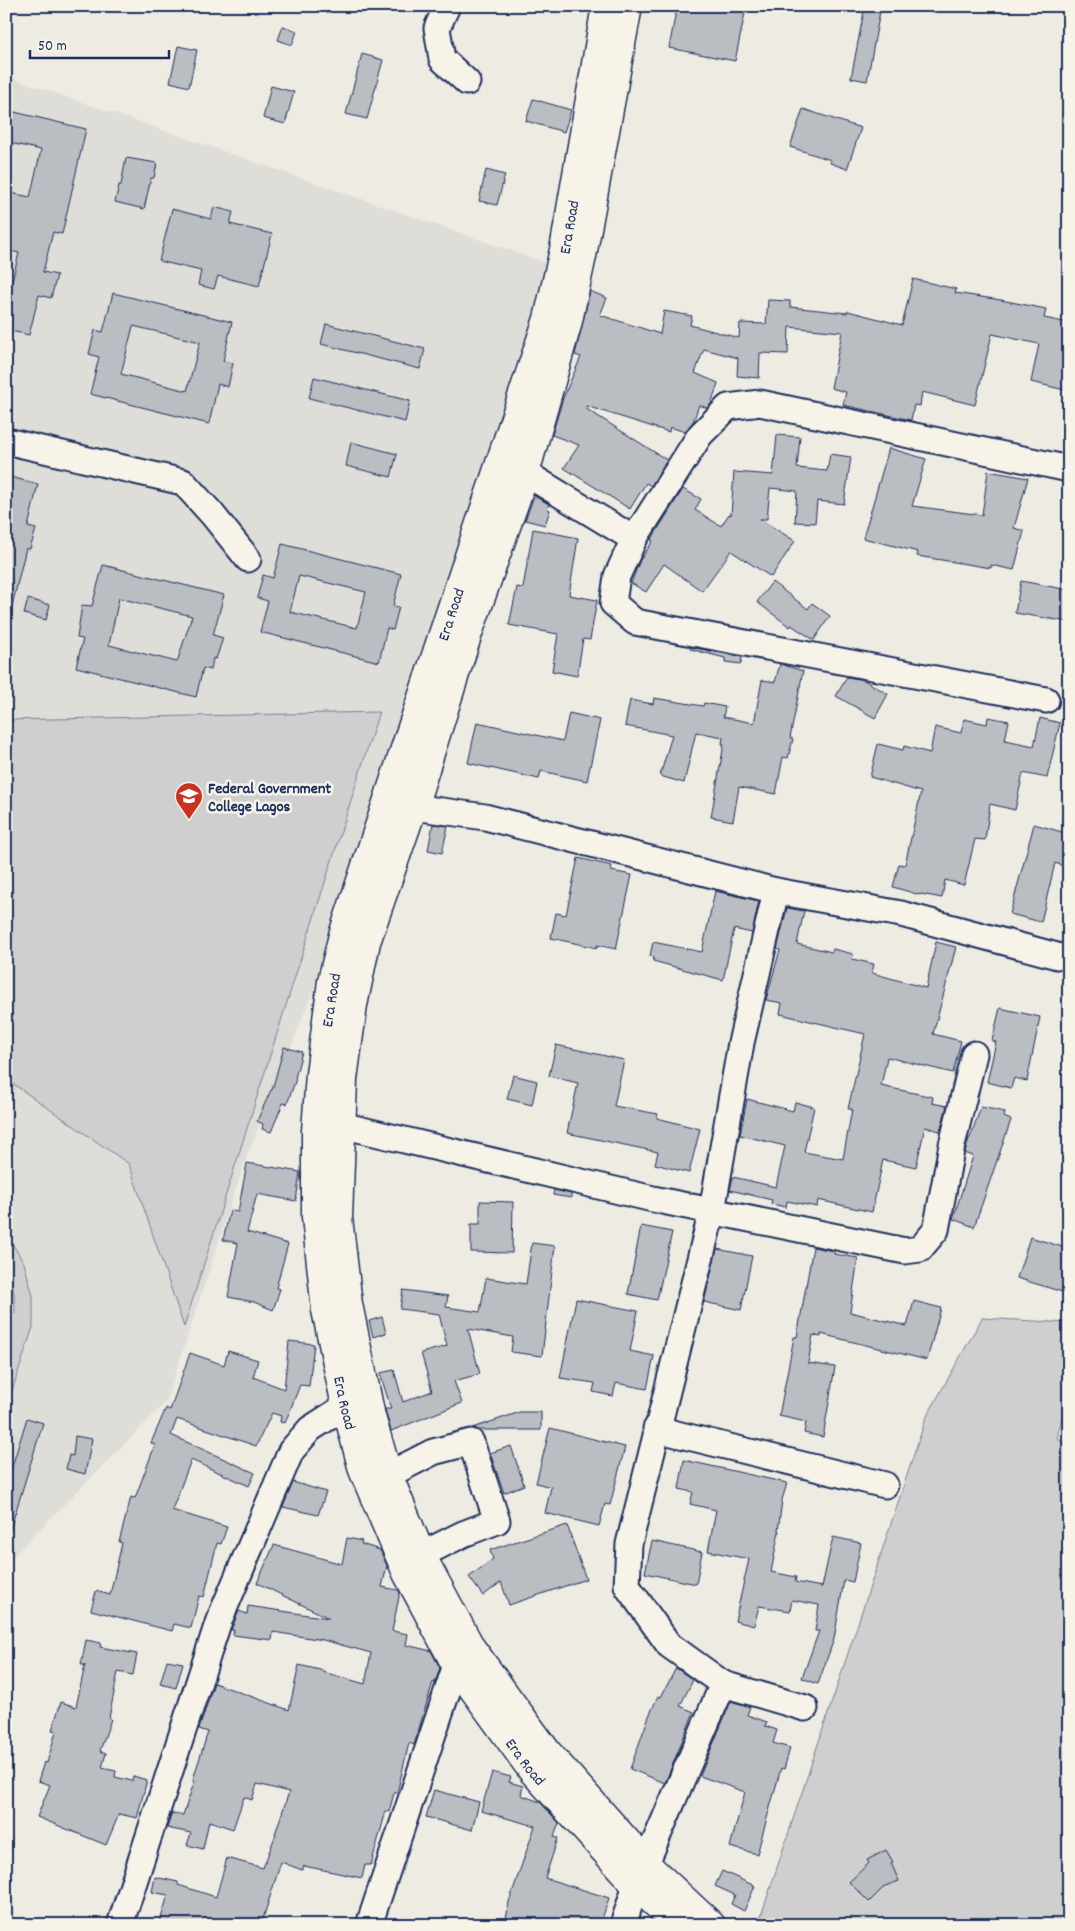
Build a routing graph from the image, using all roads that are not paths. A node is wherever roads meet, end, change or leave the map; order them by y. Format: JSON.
{"nodes":[{"id":1,"x":446,"y":6,"type":"edge"},
{"id":2,"x":606,"y":6,"type":"edge"},
{"id":3,"x":628,"y":6,"type":"edge"},
{"id":4,"x":467,"y":82,"type":"dead end"},
{"id":5,"x":6,"y":441,"type":"edge"},
{"id":6,"x":1069,"y":469,"type":"edge"},
{"id":7,"x":525,"y":473,"type":"junction"},
{"id":8,"x":634,"y":539,"type":"junction"},
{"id":9,"x":248,"y":559,"type":"dead end"},
{"id":10,"x":1046,"y":700,"type":"dead end"},
{"id":11,"x":413,"y":807,"type":"junction"},
{"id":12,"x":776,"y":891,"type":"junction"},
{"id":13,"x":1057,"y":956,"type":"dead end"},
{"id":14,"x":974,"y":1054,"type":"dead end"},
{"id":15,"x":341,"y":1125,"type":"junction"},
{"id":16,"x":712,"y":1210,"type":"junction"},
{"id":17,"x":332,"y":1261,"type":"junction"},
{"id":18,"x":346,"y":1406,"type":"junction"},
{"id":19,"x":656,"y":1429,"type":"junction"},
{"id":20,"x":388,"y":1475,"type":"junction"},
{"id":21,"x":885,"y":1485,"type":"dead end"},
{"id":22,"x":421,"y":1555,"type":"junction"},
{"id":23,"x":456,"y":1665,"type":"junction"},
{"id":24,"x":723,"y":1684,"type":"junction"},
{"id":25,"x":806,"y":1708,"type":"dead end"},
{"id":26,"x":641,"y":1874,"type":"junction"},
{"id":27,"x":120,"y":1925,"type":"edge"},
{"id":28,"x":369,"y":1925,"type":"edge"},
{"id":29,"x":623,"y":1925,"type":"edge"},
{"id":30,"x":678,"y":1925,"type":"edge"},
{"id":31,"x":712,"y":1925,"type":"edge"}],
"edges":[{"from":1,"to":4,"type":"street"},
{"from":2,"to":17,"type":"main road","name":"Era Road"},
{"from":3,"to":7,"type":"main road"},
{"from":5,"to":9,"type":"street"},
{"from":6,"to":8,"type":"street"},
{"from":7,"to":8,"type":"street"},
{"from":7,"to":11,"type":"main road"},
{"from":8,"to":10,"type":"street"},
{"from":11,"to":12,"type":"street"},
{"from":11,"to":15,"type":"main road"},
{"from":12,"to":13,"type":"street"},
{"from":12,"to":16,"type":"street"},
{"from":14,"to":16,"type":"street"},
{"from":15,"to":16,"type":"street"},
{"from":15,"to":17,"type":"main road"},
{"from":16,"to":19,"type":"street"},
{"from":17,"to":18,"type":"main road","name":"Era Road"},
{"from":17,"to":20,"type":"main road"},
{"from":18,"to":23,"type":"main road","name":"Era Road"},
{"from":18,"to":27,"type":"street"},
{"from":19,"to":21,"type":"street"},
{"from":19,"to":24,"type":"street"},
{"from":20,"to":22,"type":"main road"},
{"from":20,"to":22,"type":"street"},
{"from":22,"to":26,"type":"main road"},
{"from":23,"to":26,"type":"main road","name":"Era Road"},
{"from":23,"to":28,"type":"street"},
{"from":24,"to":25,"type":"street"},
{"from":24,"to":26,"type":"street"},
{"from":26,"to":29,"type":"street"},
{"from":26,"to":30,"type":"main road","name":"Era Road"},
{"from":26,"to":31,"type":"main road"}]}
